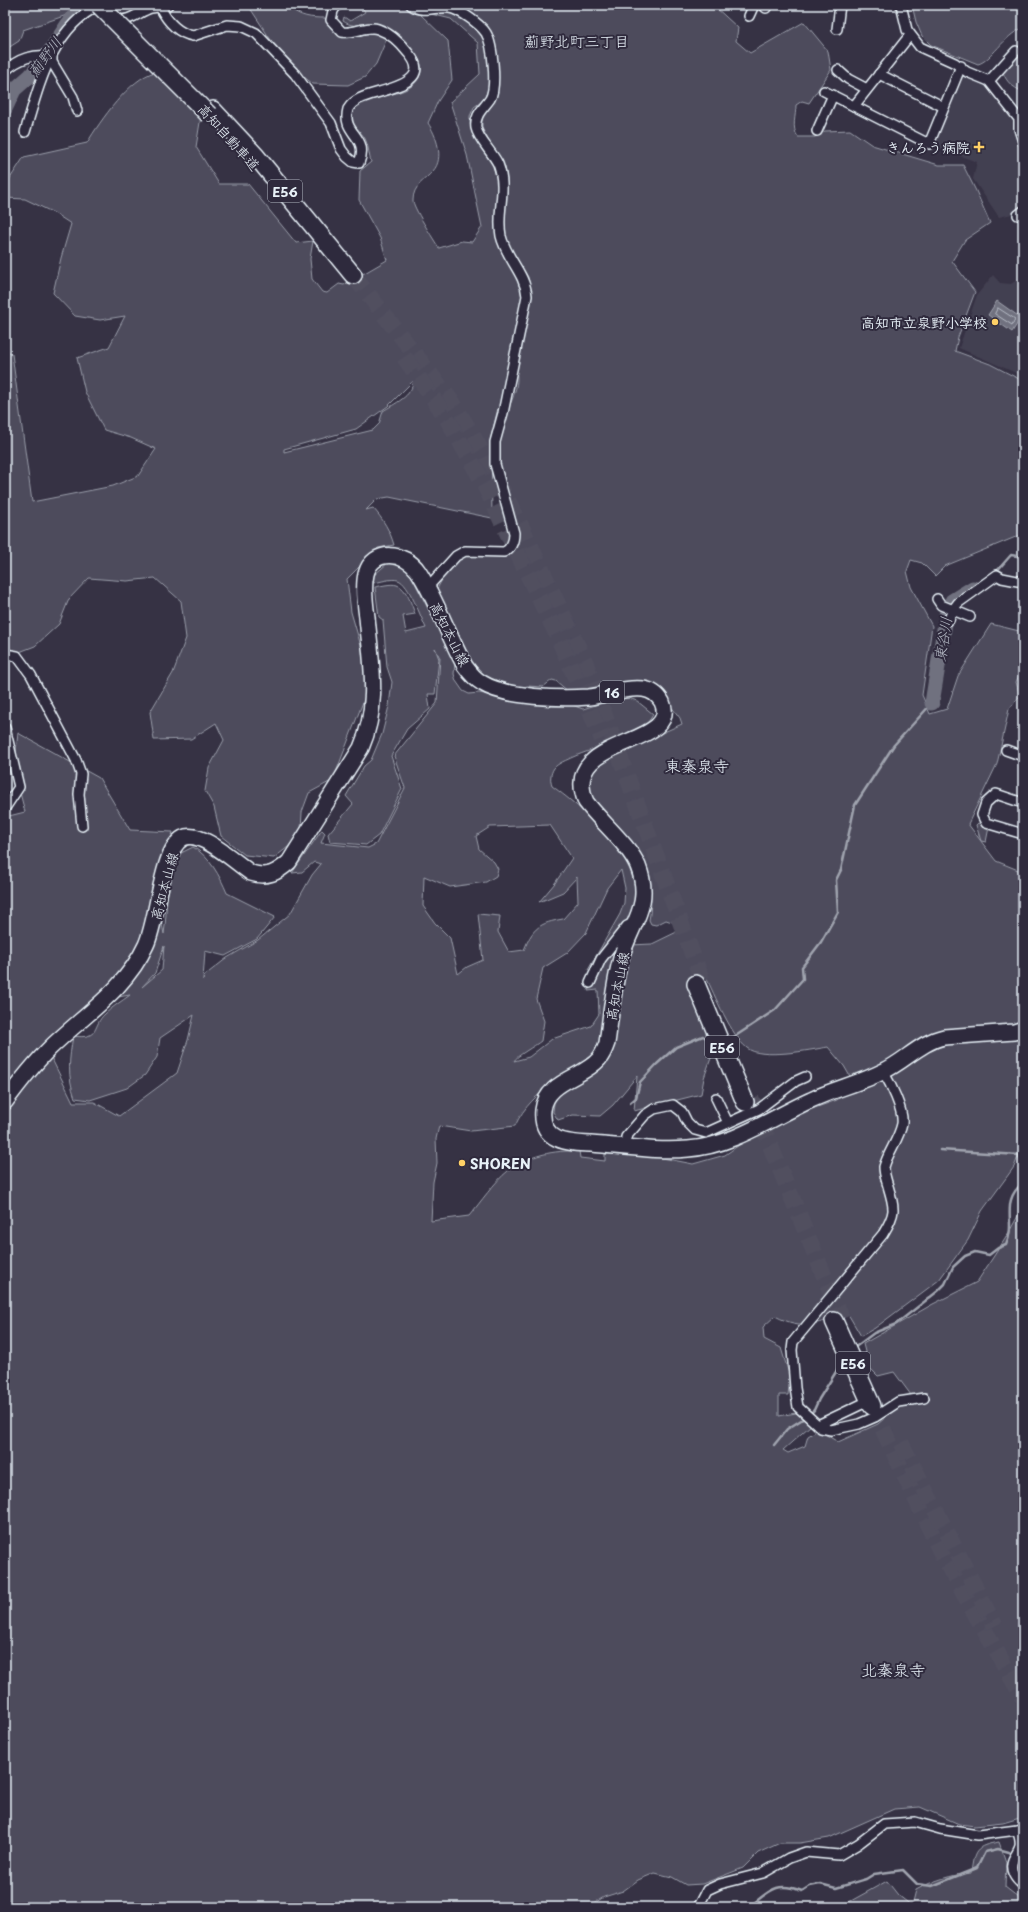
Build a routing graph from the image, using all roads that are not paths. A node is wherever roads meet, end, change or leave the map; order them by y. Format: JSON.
{"nodes":[{"id":1,"x":100,"y":5,"type":"edge"},
{"id":2,"x":108,"y":5,"type":"edge"},
{"id":3,"x":337,"y":5,"type":"edge"},
{"id":4,"x":411,"y":5,"type":"edge"},
{"id":5,"x":754,"y":5,"type":"edge"},
{"id":6,"x":840,"y":5,"type":"edge"},
{"id":7,"x":901,"y":5,"type":"edge"},
{"id":8,"x":164,"y":6,"type":"edge"},
{"id":9,"x":749,"y":16,"type":"dead end"},
{"id":10,"x":837,"y":29,"type":"dead end"},
{"id":11,"x":910,"y":35,"type":"junction"},
{"id":12,"x":1016,"y":51,"type":"dead end"},
{"id":13,"x":47,"y":55,"type":"junction"},
{"id":14,"x":961,"y":66,"type":"junction"},
{"id":15,"x":838,"y":70,"type":"dead end"},
{"id":16,"x":5,"y":71,"type":"edge"},
{"id":17,"x":880,"y":74,"type":"junction"},
{"id":18,"x":988,"y":81,"type":"junction"},
{"id":19,"x":867,"y":89,"type":"junction"},
{"id":20,"x":824,"y":91,"type":"dead end"},
{"id":21,"x":833,"y":95,"type":"junction"},
{"id":22,"x":854,"y":106,"type":"junction"},
{"id":23,"x":944,"y":107,"type":"junction"},
{"id":24,"x":77,"y":111,"type":"dead end"},
{"id":25,"x":211,"y":112,"type":"junction"},
{"id":26,"x":816,"y":131,"type":"dead end"},
{"id":27,"x":25,"y":132,"type":"dead end"},
{"id":28,"x":1023,"y":142,"type":"edge"},
{"id":29,"x":350,"y":278,"type":"tunnel mouth"},
{"id":30,"x":1023,"y":582,"type":"edge"},
{"id":31,"x":427,"y":588,"type":"junction"},
{"id":32,"x":936,"y":599,"type":"dead end"},
{"id":33,"x":949,"y":612,"type":"junction"},
{"id":34,"x":970,"y":617,"type":"dead end"},
{"id":35,"x":5,"y":654,"type":"edge"},
{"id":36,"x":5,"y":728,"type":"edge"},
{"id":37,"x":1006,"y":750,"type":"dead end"},
{"id":38,"x":1023,"y":756,"type":"edge"},
{"id":39,"x":1023,"y":803,"type":"edge"},
{"id":40,"x":5,"y":808,"type":"edge"},
{"id":41,"x":82,"y":826,"type":"dead end"},
{"id":42,"x":1023,"y":834,"type":"edge"},
{"id":43,"x":638,"y":920,"type":"junction"},
{"id":44,"x":590,"y":983,"type":"dead end"},
{"id":45,"x":702,"y":990,"type":"tunnel mouth"},
{"id":46,"x":1023,"y":1029,"type":"edge"},
{"id":47,"x":883,"y":1071,"type":"junction"},
{"id":48,"x":805,"y":1077,"type":"dead end"},
{"id":49,"x":747,"y":1097,"type":"tunnel mouth"},
{"id":50,"x":716,"y":1098,"type":"dead end"},
{"id":51,"x":5,"y":1102,"type":"edge"},
{"id":52,"x":728,"y":1123,"type":"junction"},
{"id":53,"x":625,"y":1146,"type":"junction"},
{"id":54,"x":838,"y":1320,"type":"tunnel mouth"},
{"id":55,"x":924,"y":1398,"type":"dead end"},
{"id":56,"x":871,"y":1404,"type":"joint"},
{"id":57,"x":816,"y":1422,"type":"junction"},
{"id":58,"x":1020,"y":1829,"type":"edge"},
{"id":59,"x":1023,"y":1885,"type":"edge"},
{"id":60,"x":698,"y":1907,"type":"edge"}],
"edges":[{"from":1,"to":8,"type":"street"},
{"from":1,"to":13,"type":"street"},
{"from":1,"to":25,"type":"highway","name":"高知自動車道","number":"E56","bridge":true},
{"from":2,"to":25,"type":"highway","name":"高知自動車道","number":"E56"},
{"from":3,"to":8,"type":"street"},
{"from":4,"to":31,"type":"street"},
{"from":5,"to":9,"type":"street"},
{"from":6,"to":10,"type":"street"},
{"from":7,"to":11,"type":"street"},
{"from":11,"to":14,"type":"street"},
{"from":11,"to":17,"type":"street"},
{"from":12,"to":18,"type":"street"},
{"from":13,"to":16,"type":"street"},
{"from":13,"to":24,"type":"street"},
{"from":13,"to":27,"type":"street"},
{"from":14,"to":18,"type":"street"},
{"from":14,"to":23,"type":"street"},
{"from":15,"to":19,"type":"street"},
{"from":17,"to":19,"type":"street"},
{"from":17,"to":23,"type":"street"},
{"from":18,"to":28,"type":"street"},
{"from":19,"to":22,"type":"street"},
{"from":20,"to":21,"type":"street"},
{"from":21,"to":22,"type":"street"},
{"from":21,"to":26,"type":"street"},
{"from":22,"to":23,"type":"street"},
{"from":25,"to":29,"type":"highway","name":"高知自動車道","number":"E56"},
{"from":30,"to":33,"type":"street"},
{"from":31,"to":43,"type":"main road","name":"高知本山線","number":"16"},
{"from":31,"to":51,"type":"main road","name":"高知本山線","number":"16"},
{"from":32,"to":33,"type":"street"},
{"from":33,"to":34,"type":"street"},
{"from":35,"to":41,"type":"street"},
{"from":36,"to":40,"type":"street"},
{"from":37,"to":38,"type":"street"},
{"from":39,"to":42,"type":"street"},
{"from":43,"to":44,"type":"street"},
{"from":43,"to":53,"type":"main road","name":"高知本山線","number":"16"},
{"from":45,"to":49,"type":"highway","number":"E56"},
{"from":46,"to":47,"type":"main road","name":"高知本山線","number":"16"},
{"from":47,"to":53,"type":"main road","name":"高知本山線","number":"16"},
{"from":47,"to":57,"type":"street"},
{"from":48,"to":52,"type":"street"},
{"from":50,"to":52,"type":"street"},
{"from":52,"to":53,"type":"street"},
{"from":54,"to":56,"type":"highway","number":"E56"},
{"from":55,"to":57,"type":"street"},
{"from":56,"to":57,"type":"street"},
{"from":58,"to":59,"type":"street"},
{"from":58,"to":60,"type":"street"}]}
